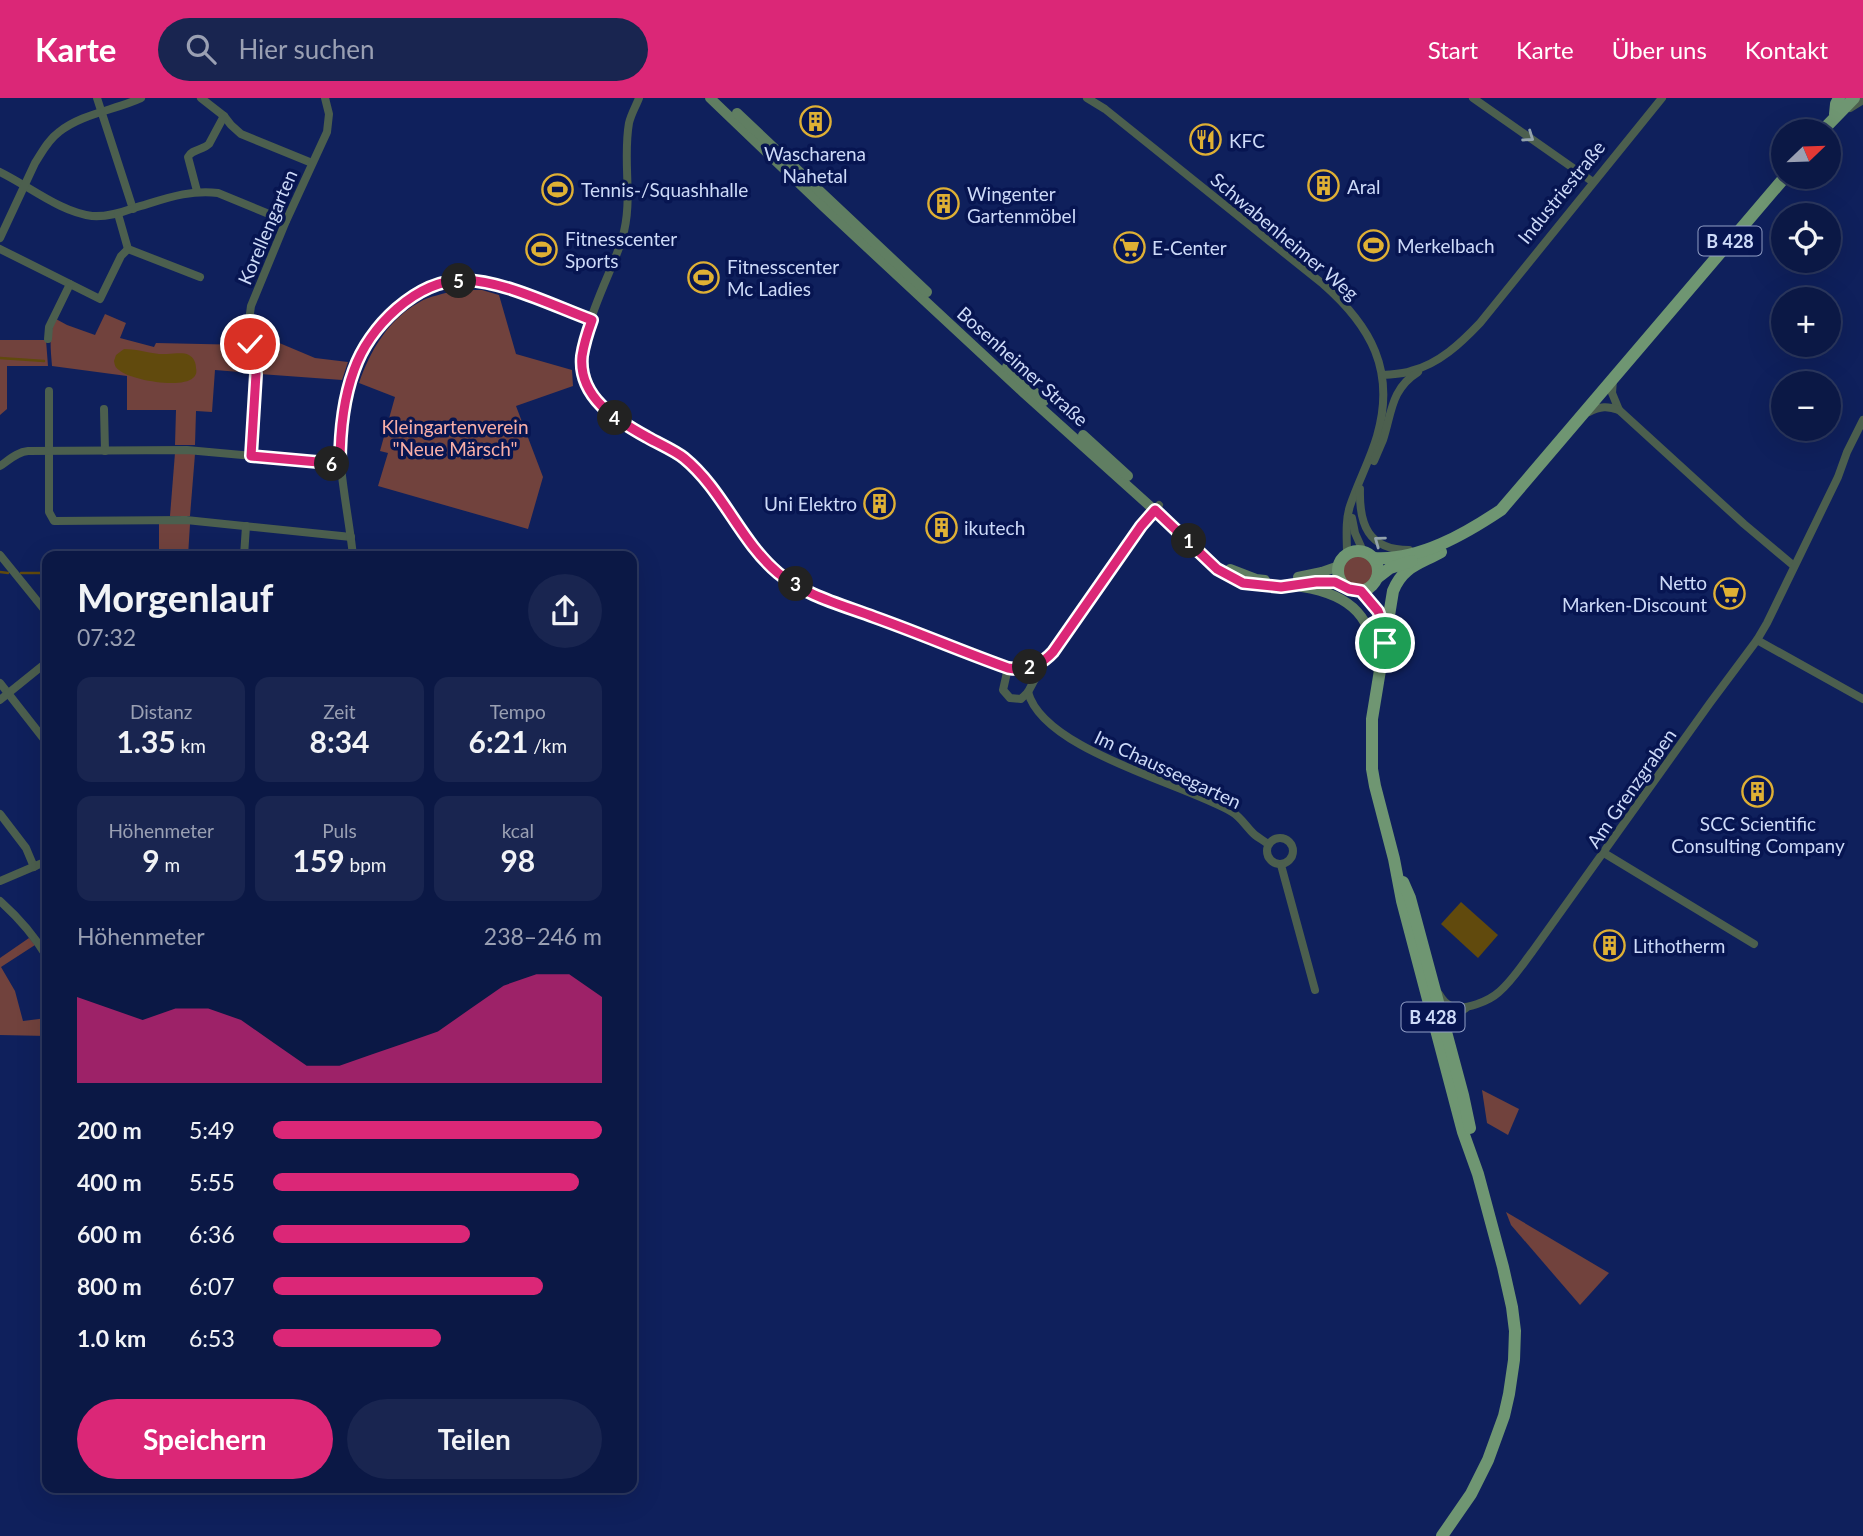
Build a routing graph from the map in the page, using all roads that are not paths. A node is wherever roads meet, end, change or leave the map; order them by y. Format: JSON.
{"nodes":[{"id":1,"x":97,"y":98,"type":"edge"},
{"id":2,"x":141,"y":98,"type":"edge"},
{"id":3,"x":201,"y":98,"type":"edge"},
{"id":4,"x":325,"y":98,"type":"edge"},
{"id":5,"x":639,"y":98,"type":"edge"},
{"id":6,"x":710,"y":98,"type":"edge"},
{"id":7,"x":721,"y":98,"type":"edge"},
{"id":8,"x":1087,"y":98,"type":"edge"},
{"id":9,"x":1473,"y":98,"type":"edge"},
{"id":10,"x":1662,"y":98,"type":"edge"},
{"id":11,"x":1839,"y":98,"type":"edge"},
{"id":12,"x":1845,"y":98,"type":"edge"},
{"id":13,"x":1854,"y":98,"type":"edge"},
{"id":14,"x":1863,"y":100,"type":"edge"},
{"id":15,"x":103,"y":113,"type":"junction"},
{"id":16,"x":224,"y":116,"type":"junction"},
{"id":17,"x":1830,"y":119,"type":"edge"},
{"id":18,"x":1832,"y":119,"type":"edge"},
{"id":19,"x":1833,"y":119,"type":"edge"},
{"id":20,"x":1835,"y":119,"type":"edge"},
{"id":21,"x":312,"y":163,"type":"junction"},
{"id":22,"x":0,"y":172,"type":"edge"},
{"id":23,"x":1593,"y":182,"type":"junction"},
{"id":24,"x":25,"y":187,"type":"junction"},
{"id":25,"x":1774,"y":189,"type":"edge"},
{"id":26,"x":197,"y":191,"type":"junction"},
{"id":27,"x":133,"y":209,"type":"junction"},
{"id":28,"x":118,"y":214,"type":"junction"},
{"id":29,"x":286,"y":221,"type":"junction"},
{"id":30,"x":0,"y":238,"type":"edge"},
{"id":31,"x":0,"y":249,"type":"edge"},
{"id":32,"x":128,"y":249,"type":"junction"},
{"id":33,"x":200,"y":278,"type":"dead end"},
{"id":34,"x":70,"y":284,"type":"junction"},
{"id":35,"x":592,"y":320,"type":"junction"},
{"id":36,"x":48,"y":340,"type":"dead end"},
{"id":37,"x":1428,"y":365,"type":"junction"},
{"id":38,"x":1383,"y":375,"type":"junction"},
{"id":39,"x":1613,"y":380,"type":"junction"},
{"id":40,"x":49,"y":391,"type":"dead end"},
{"id":41,"x":104,"y":409,"type":"dead end"},
{"id":42,"x":1619,"y":410,"type":"junction"},
{"id":43,"x":1584,"y":414,"type":"junction"},
{"id":44,"x":1863,"y":421,"type":"edge"},
{"id":45,"x":48,"y":451,"type":"junction"},
{"id":46,"x":105,"y":451,"type":"junction"},
{"id":47,"x":251,"y":456,"type":"junction"},
{"id":48,"x":340,"y":464,"type":"junction"},
{"id":49,"x":0,"y":466,"type":"edge"},
{"id":50,"x":1361,"y":482,"type":"junction"},
{"id":51,"x":1157,"y":507,"type":"junction"},
{"id":52,"x":247,"y":526,"type":"junction"},
{"id":53,"x":351,"y":537,"type":"junction"},
{"id":54,"x":1442,"y":547,"type":"junction"},
{"id":55,"x":244,"y":551,"type":"edge"},
{"id":56,"x":353,"y":551,"type":"edge"},
{"id":57,"x":0,"y":555,"type":"edge"},
{"id":58,"x":1368,"y":555,"type":"junction"},
{"id":59,"x":1343,"y":560,"type":"junction"},
{"id":60,"x":1794,"y":566,"type":"junction"},
{"id":61,"x":1376,"y":581,"type":"junction"},
{"id":62,"x":1293,"y":585,"type":"junction"},
{"id":63,"x":1344,"y":585,"type":"junction"},
{"id":64,"x":1361,"y":591,"type":"junction"},
{"id":65,"x":42,"y":607,"type":"edge"},
{"id":66,"x":1386,"y":632,"type":"junction"},
{"id":67,"x":1757,"y":640,"type":"junction"},
{"id":68,"x":1044,"y":661,"type":"junction"},
{"id":69,"x":42,"y":666,"type":"edge"},
{"id":70,"x":1008,"y":668,"type":"junction"},
{"id":71,"x":1379,"y":681,"type":"junction"},
{"id":72,"x":0,"y":683,"type":"edge"},
{"id":73,"x":1028,"y":692,"type":"junction"},
{"id":74,"x":8,"y":694,"type":"junction"},
{"id":75,"x":1863,"y":699,"type":"edge"},
{"id":76,"x":0,"y":700,"type":"edge"},
{"id":77,"x":42,"y":737,"type":"edge"},
{"id":78,"x":0,"y":814,"type":"edge"},
{"id":79,"x":1268,"y":844,"type":"junction"},
{"id":80,"x":1604,"y":852,"type":"junction"},
{"id":81,"x":1394,"y":859,"type":"junction"},
{"id":82,"x":42,"y":863,"type":"edge"},
{"id":83,"x":1281,"y":864,"type":"junction"},
{"id":84,"x":33,"y":867,"type":"junction"},
{"id":85,"x":0,"y":881,"type":"edge"},
{"id":86,"x":0,"y":901,"type":"edge"},
{"id":87,"x":1754,"y":944,"type":"dead end"},
{"id":88,"x":42,"y":949,"type":"edge"},
{"id":89,"x":1434,"y":987,"type":"junction"},
{"id":90,"x":1315,"y":989,"type":"dead end"},
{"id":91,"x":1469,"y":1006,"type":"junction"},
{"id":92,"x":1448,"y":1039,"type":"junction"},
{"id":93,"x":1478,"y":1174,"type":"junction"},
{"id":94,"x":1442,"y":1536,"type":"edge"}],
"edges":[{"from":1,"to":15,"type":"street"},
{"from":2,"to":15,"type":"street"},
{"from":3,"to":16,"type":"street"},
{"from":4,"to":21,"type":"street","name":"Korellengarten"},
{"from":5,"to":35,"type":"street"},
{"from":6,"to":51,"type":"street","name":"Bosenheimer Straße"},
{"from":7,"to":51,"type":"street","name":"Bosenheimer Straße"},
{"from":8,"to":38,"type":"street","name":"Schwabenheimer Weg"},
{"from":9,"to":23,"type":"street","one_way":true},
{"from":10,"to":23,"type":"street","name":"Industriestraße"},
{"from":11,"to":17,"type":"main road"},
{"from":12,"to":18,"type":"main road"},
{"from":13,"to":19,"type":"main road"},
{"from":14,"to":20,"type":"street"},
{"from":15,"to":24,"type":"street"},
{"from":15,"to":27,"type":"street"},
{"from":16,"to":21,"type":"street"},
{"from":16,"to":26,"type":"street"},
{"from":21,"to":29,"type":"street","name":"Korellengarten"},
{"from":22,"to":24,"type":"street"},
{"from":23,"to":37,"type":"street","name":"Industriestraße"},
{"from":24,"to":28,"type":"street"},
{"from":24,"to":30,"type":"street"},
{"from":25,"to":39,"type":"main road","number":"B 428"},
{"from":26,"to":27,"type":"street"},
{"from":26,"to":29,"type":"street"},
{"from":27,"to":28,"type":"street"},
{"from":28,"to":32,"type":"street"},
{"from":29,"to":47,"type":"street","name":"Korellengarten"},
{"from":31,"to":34,"type":"street"},
{"from":32,"to":33,"type":"street"},
{"from":32,"to":34,"type":"street"},
{"from":34,"to":36,"type":"street"},
{"from":35,"to":48,"type":"street"},
{"from":35,"to":70,"type":"street"},
{"from":37,"to":38,"type":"street","name":"Industriestraße"},
{"from":37,"to":50,"type":"street","name":"Industriestraße"},
{"from":38,"to":50,"type":"street","name":"Schwabenheimer Weg"},
{"from":39,"to":42,"type":"street"},
{"from":39,"to":43,"type":"main road","number":"B 428"},
{"from":40,"to":45,"type":"street"},
{"from":41,"to":46,"type":"street"},
{"from":42,"to":43,"type":"street"},
{"from":42,"to":60,"type":"street"},
{"from":43,"to":54,"type":"main road","number":"B 428"},
{"from":44,"to":60,"type":"street","name":"Am Grenzgraben"},
{"from":45,"to":46,"type":"street"},
{"from":45,"to":49,"type":"street"},
{"from":45,"to":52,"type":"street"},
{"from":46,"to":47,"type":"street"},
{"from":47,"to":48,"type":"street"},
{"from":48,"to":53,"type":"street"},
{"from":54,"to":50,"type":"street","name":"Schwabenheimer Weg","one_way":true},
{"from":50,"to":58,"type":"street","name":"Schwabenheimer Weg"},
{"from":50,"to":59,"type":"street","name":"Schwabenheimer Weg"},
{"from":51,"to":59,"type":"street","name":"Bosenheimer Straße"},
{"from":51,"to":62,"type":"street","name":"Bosenheimer Straße"},
{"from":51,"to":68,"type":"street"},
{"from":52,"to":53,"type":"street"},
{"from":52,"to":55,"type":"street"},
{"from":53,"to":56,"type":"street"},
{"from":54,"to":58,"type":"main road","number":"B 428"},
{"from":54,"to":61,"type":"main road","number":"B 428"},
{"from":54,"to":66,"type":"main road","number":"B 428"},
{"from":57,"to":65,"type":"street"},
{"from":58,"to":59,"type":"main road"},
{"from":58,"to":61,"type":"main road"},
{"from":59,"to":63,"type":"main road"},
{"from":60,"to":67,"type":"street","name":"Am Grenzgraben"},
{"from":61,"to":64,"type":"main road"},
{"from":61,"to":66,"type":"main road","number":"B 428"},
{"from":62,"to":63,"type":"street","name":"Bosenheimer Straße"},
{"from":62,"to":71,"type":"street"},
{"from":63,"to":64,"type":"main road"},
{"from":64,"to":66,"type":"main road"},
{"from":66,"to":71,"type":"main road","number":"B 428"},
{"from":67,"to":75,"type":"street"},
{"from":67,"to":80,"type":"street","name":"Am Grenzgraben"},
{"from":68,"to":70,"type":"street"},
{"from":68,"to":73,"type":"street"},
{"from":69,"to":74,"type":"street"},
{"from":70,"to":73,"type":"street"},
{"from":71,"to":81,"type":"main road","number":"B 428"},
{"from":72,"to":74,"type":"street"},
{"from":73,"to":79,"type":"street","name":"Im Chausseegarten"},
{"from":74,"to":76,"type":"street"},
{"from":74,"to":77,"type":"street"},
{"from":78,"to":84,"type":"street"},
{"from":79,"to":83,"type":"street","name":"Im Chausseegarten"},
{"from":79,"to":83,"type":"street","name":"Im Chausseegarten"},
{"from":80,"to":87,"type":"street"},
{"from":80,"to":91,"type":"street","name":"Am Grenzgraben"},
{"from":81,"to":89,"type":"main road","number":"B 428"},
{"from":81,"to":93,"type":"main road","number":"B 428"},
{"from":82,"to":84,"type":"street"},
{"from":83,"to":90,"type":"street","name":"Im Chausseegarten"},
{"from":84,"to":85,"type":"street"},
{"from":86,"to":88,"type":"street"},
{"from":89,"to":91,"type":"street"},
{"from":89,"to":92,"type":"main road","number":"B 428"},
{"from":91,"to":92,"type":"street","name":"Am Grenzgraben"},
{"from":92,"to":93,"type":"main road","number":"B 428"},
{"from":93,"to":94,"type":"main road","number":"B 428"}]}
